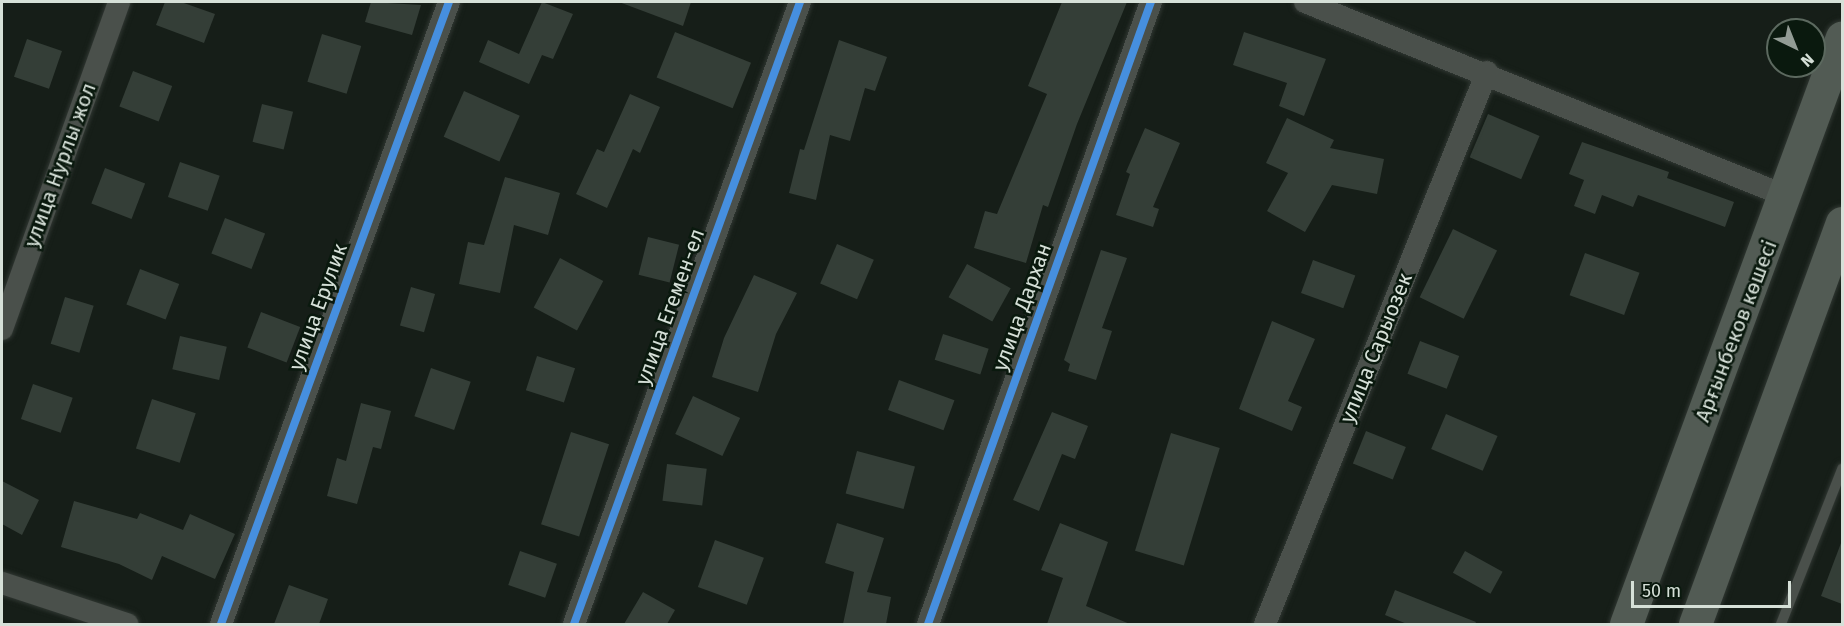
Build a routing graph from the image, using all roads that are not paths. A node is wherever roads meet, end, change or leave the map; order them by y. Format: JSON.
{"nodes":[{"id":1,"x":119,"y":2,"type":"edge"},
{"id":2,"x":449,"y":2,"type":"edge"},
{"id":3,"x":800,"y":2,"type":"edge"},
{"id":4,"x":1151,"y":2,"type":"edge"},
{"id":5,"x":1305,"y":2,"type":"edge"},
{"id":6,"x":1842,"y":37,"type":"edge"},
{"id":7,"x":1487,"y":72,"type":"junction"},
{"id":8,"x":1786,"y":196,"type":"junction"},
{"id":9,"x":1842,"y":228,"type":"edge"},
{"id":10,"x":2,"y":329,"type":"edge"},
{"id":11,"x":1842,"y":469,"type":"edge"},
{"id":12,"x":2,"y":583,"type":"edge"},
{"id":13,"x":127,"y":624,"type":"edge"},
{"id":14,"x":221,"y":624,"type":"edge"},
{"id":15,"x":574,"y":624,"type":"edge"},
{"id":16,"x":927,"y":624,"type":"edge"},
{"id":17,"x":1265,"y":624,"type":"edge"},
{"id":18,"x":1626,"y":624,"type":"edge"},
{"id":19,"x":1695,"y":624,"type":"edge"},
{"id":20,"x":1781,"y":624,"type":"edge"}],
"edges":[{"from":1,"to":10,"type":"street","name":"улица Нурлы жол"},
{"from":2,"to":14,"type":"street","name":"улица Ерулик"},
{"from":3,"to":15,"type":"street","name":"улица Егемен-ел"},
{"from":4,"to":16,"type":"street","name":"улица Дархан"},
{"from":5,"to":7,"type":"street"},
{"from":6,"to":8,"type":"main road","name":"Арғынбеков көшесі"},
{"from":7,"to":8,"type":"street"},
{"from":7,"to":17,"type":"street","name":"улица Сарыозек"},
{"from":8,"to":18,"type":"main road","name":"Арғынбеков көшесі"},
{"from":9,"to":19,"type":"main road"},
{"from":11,"to":20,"type":"lane"},
{"from":12,"to":13,"type":"street"}]}
